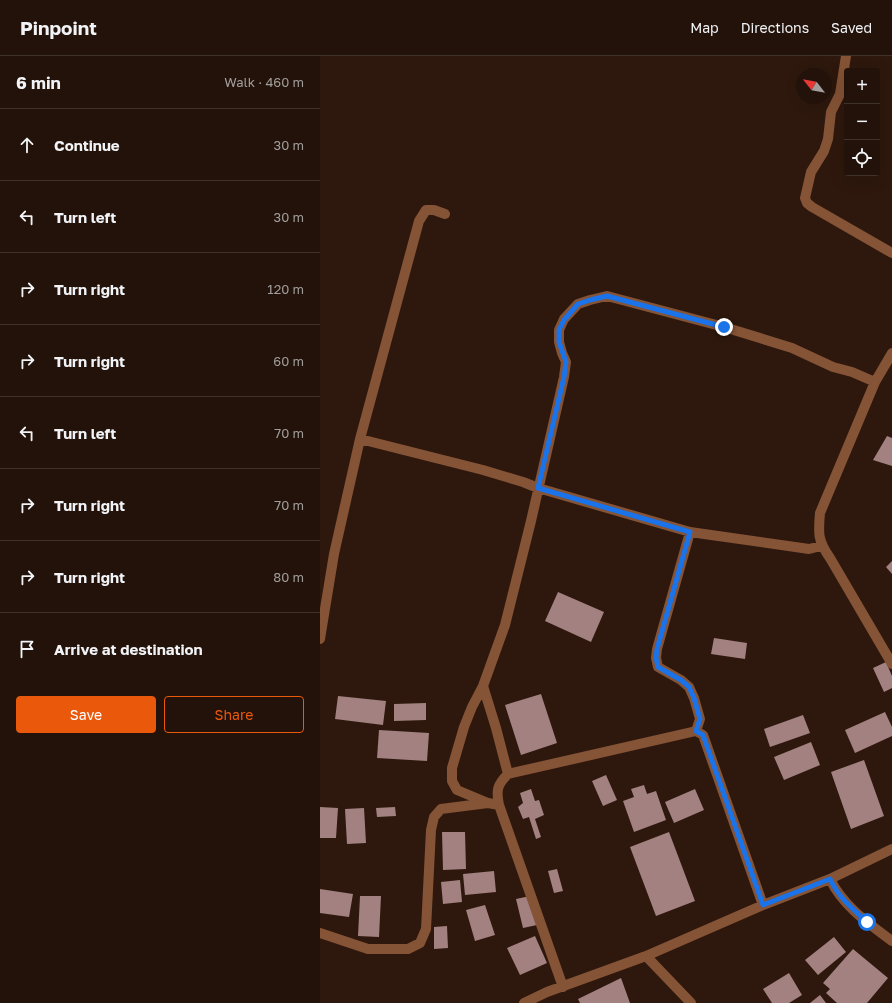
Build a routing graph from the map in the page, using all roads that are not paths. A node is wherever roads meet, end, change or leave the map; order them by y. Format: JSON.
{"nodes":[{"id":1,"x":846,"y":56,"type":"edge"},
{"id":2,"x":444,"y":214,"type":"dead end"},
{"id":3,"x":892,"y":253,"type":"edge"},
{"id":4,"x":892,"y":353,"type":"edge"},
{"id":5,"x":875,"y":382,"type":"junction"},
{"id":6,"x":360,"y":439,"type":"junction"},
{"id":7,"x":538,"y":488,"type":"junction"},
{"id":8,"x":690,"y":532,"type":"junction"},
{"id":9,"x":821,"y":546,"type":"junction"},
{"id":10,"x":320,"y":639,"type":"edge"},
{"id":11,"x":892,"y":664,"type":"edge"},
{"id":12,"x":483,"y":686,"type":"junction"},
{"id":13,"x":696,"y":731,"type":"junction"},
{"id":14,"x":508,"y":774,"type":"junction"},
{"id":15,"x":488,"y":803,"type":"junction"},
{"id":16,"x":499,"y":805,"type":"junction"},
{"id":17,"x":892,"y":849,"type":"edge"},
{"id":18,"x":830,"y":879,"type":"junction"},
{"id":19,"x":763,"y":905,"type":"junction"},
{"id":20,"x":320,"y":933,"type":"edge"},
{"id":21,"x":892,"y":941,"type":"edge"},
{"id":22,"x":646,"y":956,"type":"junction"},
{"id":23,"x":563,"y":987,"type":"junction"},
{"id":24,"x":535,"y":1001,"type":"edge"},
{"id":25,"x":524,"y":1003,"type":"edge"},
{"id":26,"x":691,"y":1003,"type":"edge"}],
"edges":[{"from":1,"to":3,"type":"street"},
{"from":2,"to":6,"type":"street"},
{"from":4,"to":5,"type":"street"},
{"from":5,"to":7,"type":"street"},
{"from":5,"to":9,"type":"street"},
{"from":6,"to":7,"type":"street"},
{"from":6,"to":10,"type":"street"},
{"from":7,"to":8,"type":"street"},
{"from":7,"to":12,"type":"street"},
{"from":8,"to":9,"type":"street"},
{"from":8,"to":13,"type":"street"},
{"from":9,"to":11,"type":"street"},
{"from":12,"to":14,"type":"street"},
{"from":12,"to":15,"type":"street"},
{"from":13,"to":14,"type":"street"},
{"from":13,"to":19,"type":"street"},
{"from":14,"to":16,"type":"street"},
{"from":15,"to":16,"type":"street"},
{"from":15,"to":20,"type":"street"},
{"from":16,"to":23,"type":"street"},
{"from":17,"to":18,"type":"street"},
{"from":18,"to":19,"type":"street"},
{"from":18,"to":21,"type":"street"},
{"from":19,"to":22,"type":"street"},
{"from":22,"to":23,"type":"street"},
{"from":22,"to":26,"type":"street"},
{"from":23,"to":24,"type":"street"},
{"from":24,"to":25,"type":"street"}]}
